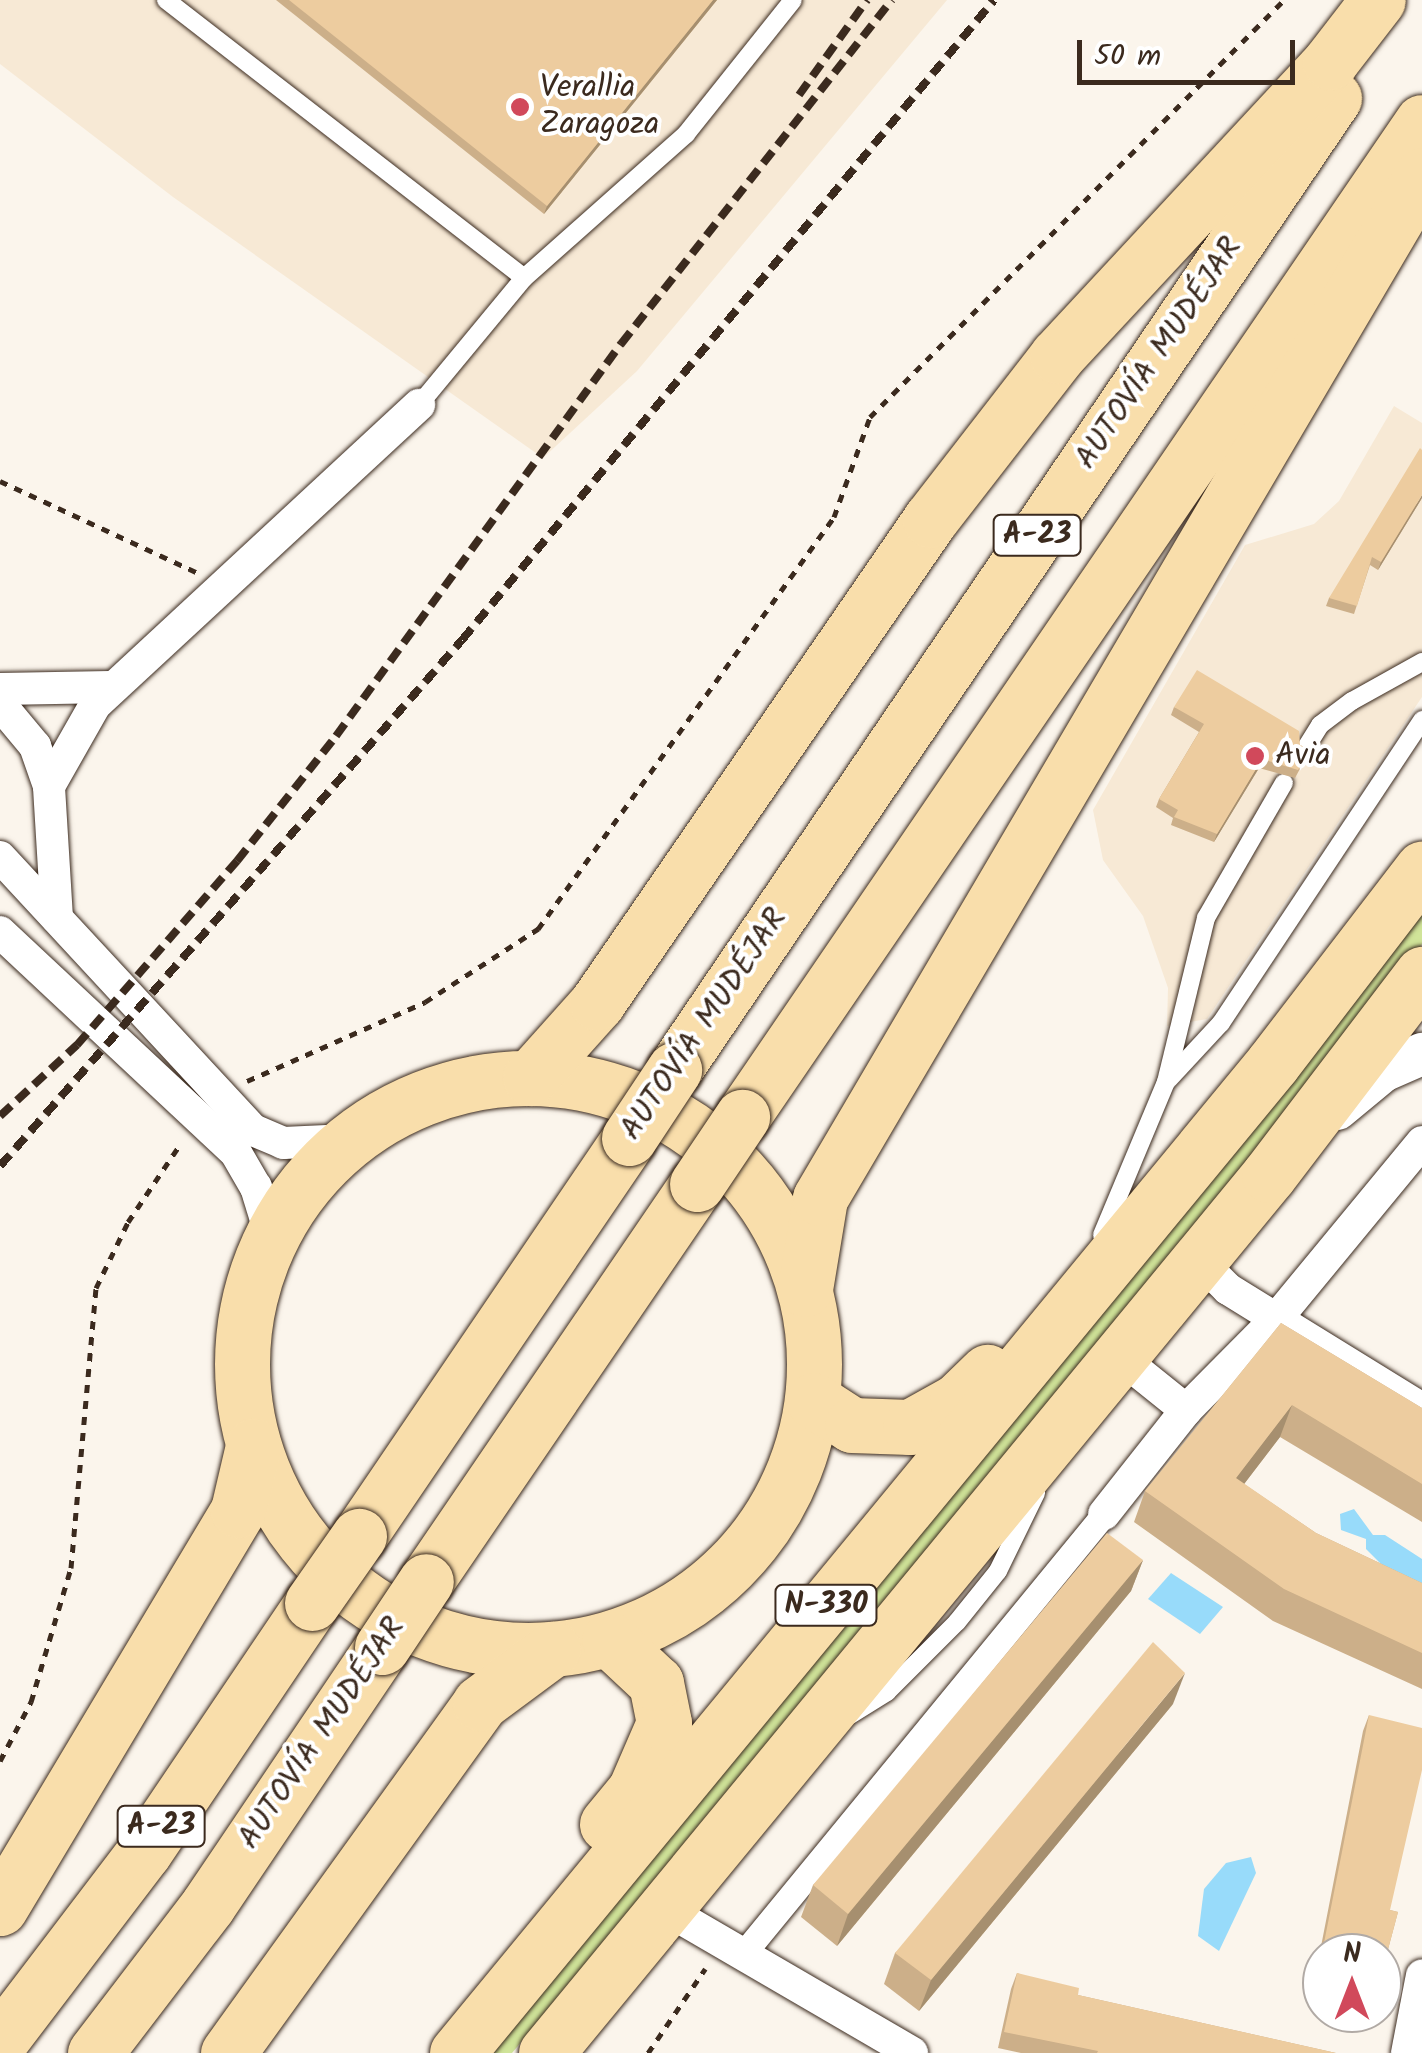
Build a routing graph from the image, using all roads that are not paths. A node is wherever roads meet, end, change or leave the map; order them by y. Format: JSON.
{"nodes":[{"id":1,"x":166,"y":0,"type":"edge"},
{"id":2,"x":793,"y":0,"type":"edge"},
{"id":3,"x":1378,"y":0,"type":"edge"},
{"id":4,"x":1400,"y":0,"type":"edge"},
{"id":5,"x":1422,"y":122,"type":"edge"},
{"id":6,"x":1422,"y":175,"type":"edge"},
{"id":7,"x":524,"y":278,"type":"junction"},
{"id":8,"x":419,"y":404,"type":"joint"},
{"id":9,"x":1422,"y":662,"type":"edge"},
{"id":10,"x":110,"y":687,"type":"junction"},
{"id":11,"x":0,"y":689,"type":"edge"},
{"id":12,"x":0,"y":704,"type":"edge"},
{"id":13,"x":1422,"y":720,"type":"edge"},
{"id":14,"x":1306,"y":746,"type":"edge"},
{"id":15,"x":1284,"y":783,"type":"dead end"},
{"id":16,"x":49,"y":786,"type":"junction"},
{"id":17,"x":3,"y":858,"type":"edge"},
{"id":18,"x":1422,"y":869,"type":"edge"},
{"id":19,"x":57,"y":918,"type":"junction"},
{"id":20,"x":0,"y":932,"type":"edge"},
{"id":21,"x":1422,"y":974,"type":"edge"},
{"id":22,"x":1422,"y":1054,"type":"edge"},
{"id":23,"x":530,"y":1078,"type":"junction"},
{"id":24,"x":1166,"y":1082,"type":"junction"},
{"id":25,"x":212,"y":1110,"type":"junction"},
{"id":26,"x":349,"y":1140,"type":"junction"},
{"id":27,"x":1422,"y":1142,"type":"edge"},
{"id":28,"x":1195,"y":1156,"type":"junction"},
{"id":29,"x":1269,"y":1175,"type":"junction"},
{"id":30,"x":1102,"y":1234,"type":"junction"},
{"id":31,"x":272,"y":1236,"type":"junction"},
{"id":32,"x":1199,"y":1260,"type":"junction"},
{"id":33,"x":806,"y":1289,"type":"junction"},
{"id":34,"x":1276,"y":1318,"type":"junction"},
{"id":35,"x":1120,"y":1357,"type":"junction"},
{"id":36,"x":813,"y":1400,"type":"junction"},
{"id":37,"x":1422,"y":1409,"type":"edge"},
{"id":38,"x":1186,"y":1410,"type":"junction"},
{"id":39,"x":253,"y":1446,"type":"junction"},
{"id":40,"x":1104,"y":1514,"type":"joint"},
{"id":41,"x":609,"y":1638,"type":"junction"},
{"id":42,"x":553,"y":1649,"type":"junction"},
{"id":43,"x":0,"y":1908,"type":"edge"},
{"id":44,"x":666,"y":1909,"type":"junction"},
{"id":45,"x":733,"y":1949,"type":"junction"},
{"id":46,"x":1422,"y":1975,"type":"edge"},
{"id":47,"x":0,"y":2042,"type":"edge"},
{"id":48,"x":95,"y":2053,"type":"edge"},
{"id":49,"x":228,"y":2053,"type":"edge"},
{"id":50,"x":419,"y":2053,"type":"edge"},
{"id":51,"x":456,"y":2053,"type":"edge"},
{"id":52,"x":546,"y":2053,"type":"edge"},
{"id":53,"x":912,"y":2053,"type":"edge"},
{"id":54,"x":1407,"y":2053,"type":"edge"}],
"edges":[{"from":1,"to":7,"type":"lane"},
{"from":2,"to":7,"type":"lane"},
{"from":3,"to":23,"type":"highway"},
{"from":4,"to":47,"type":"highway","name":"AUTOVÍA MUDÉJAR","number":"A-23","bridge":true},
{"from":5,"to":48,"type":"highway","name":"AUTOVÍA MUDÉJAR","number":"A-23","bridge":true},
{"from":6,"to":33,"type":"highway"},
{"from":7,"to":8,"type":"lane"},
{"from":8,"to":10,"type":"street"},
{"from":9,"to":14,"type":"lane"},
{"from":10,"to":11,"type":"street"},
{"from":10,"to":16,"type":"street"},
{"from":12,"to":16,"type":"street"},
{"from":13,"to":24,"type":"lane"},
{"from":15,"to":24,"type":"lane"},
{"from":16,"to":19,"type":"street"},
{"from":17,"to":19,"type":"street"},
{"from":18,"to":28,"type":"highway","number":"N-330"},
{"from":19,"to":25,"type":"street"},
{"from":20,"to":25,"type":"street"},
{"from":21,"to":29,"type":"highway","number":"N-330"},
{"from":22,"to":29,"type":"street"},
{"from":23,"to":26,"type":"highway"},
{"from":23,"to":33,"type":"highway"},
{"from":24,"to":30,"type":"lane"},
{"from":25,"to":26,"type":"street"},
{"from":25,"to":31,"type":"street"},
{"from":26,"to":31,"type":"highway"},
{"from":27,"to":34,"type":"street"},
{"from":28,"to":30,"type":"highway"},
{"from":28,"to":51,"type":"highway","number":"N-330"},
{"from":29,"to":32,"type":"highway","number":"N-330"},
{"from":30,"to":36,"type":"highway"},
{"from":31,"to":39,"type":"highway"},
{"from":32,"to":34,"type":"street"},
{"from":32,"to":35,"type":"highway","number":"N-330"},
{"from":33,"to":36,"type":"highway"},
{"from":34,"to":37,"type":"street"},
{"from":34,"to":38,"type":"street"},
{"from":35,"to":38,"type":"street"},
{"from":35,"to":44,"type":"highway","number":"N-330"},
{"from":36,"to":41,"type":"highway"},
{"from":38,"to":40,"type":"street"},
{"from":39,"to":42,"type":"highway"},
{"from":39,"to":43,"type":"highway"},
{"from":40,"to":45,"type":"street"},
{"from":41,"to":42,"type":"highway"},
{"from":41,"to":50,"type":"highway"},
{"from":42,"to":49,"type":"highway"},
{"from":44,"to":45,"type":"street"},
{"from":44,"to":52,"type":"highway","number":"N-330"},
{"from":45,"to":53,"type":"street"},
{"from":46,"to":54,"type":"street"}]}
